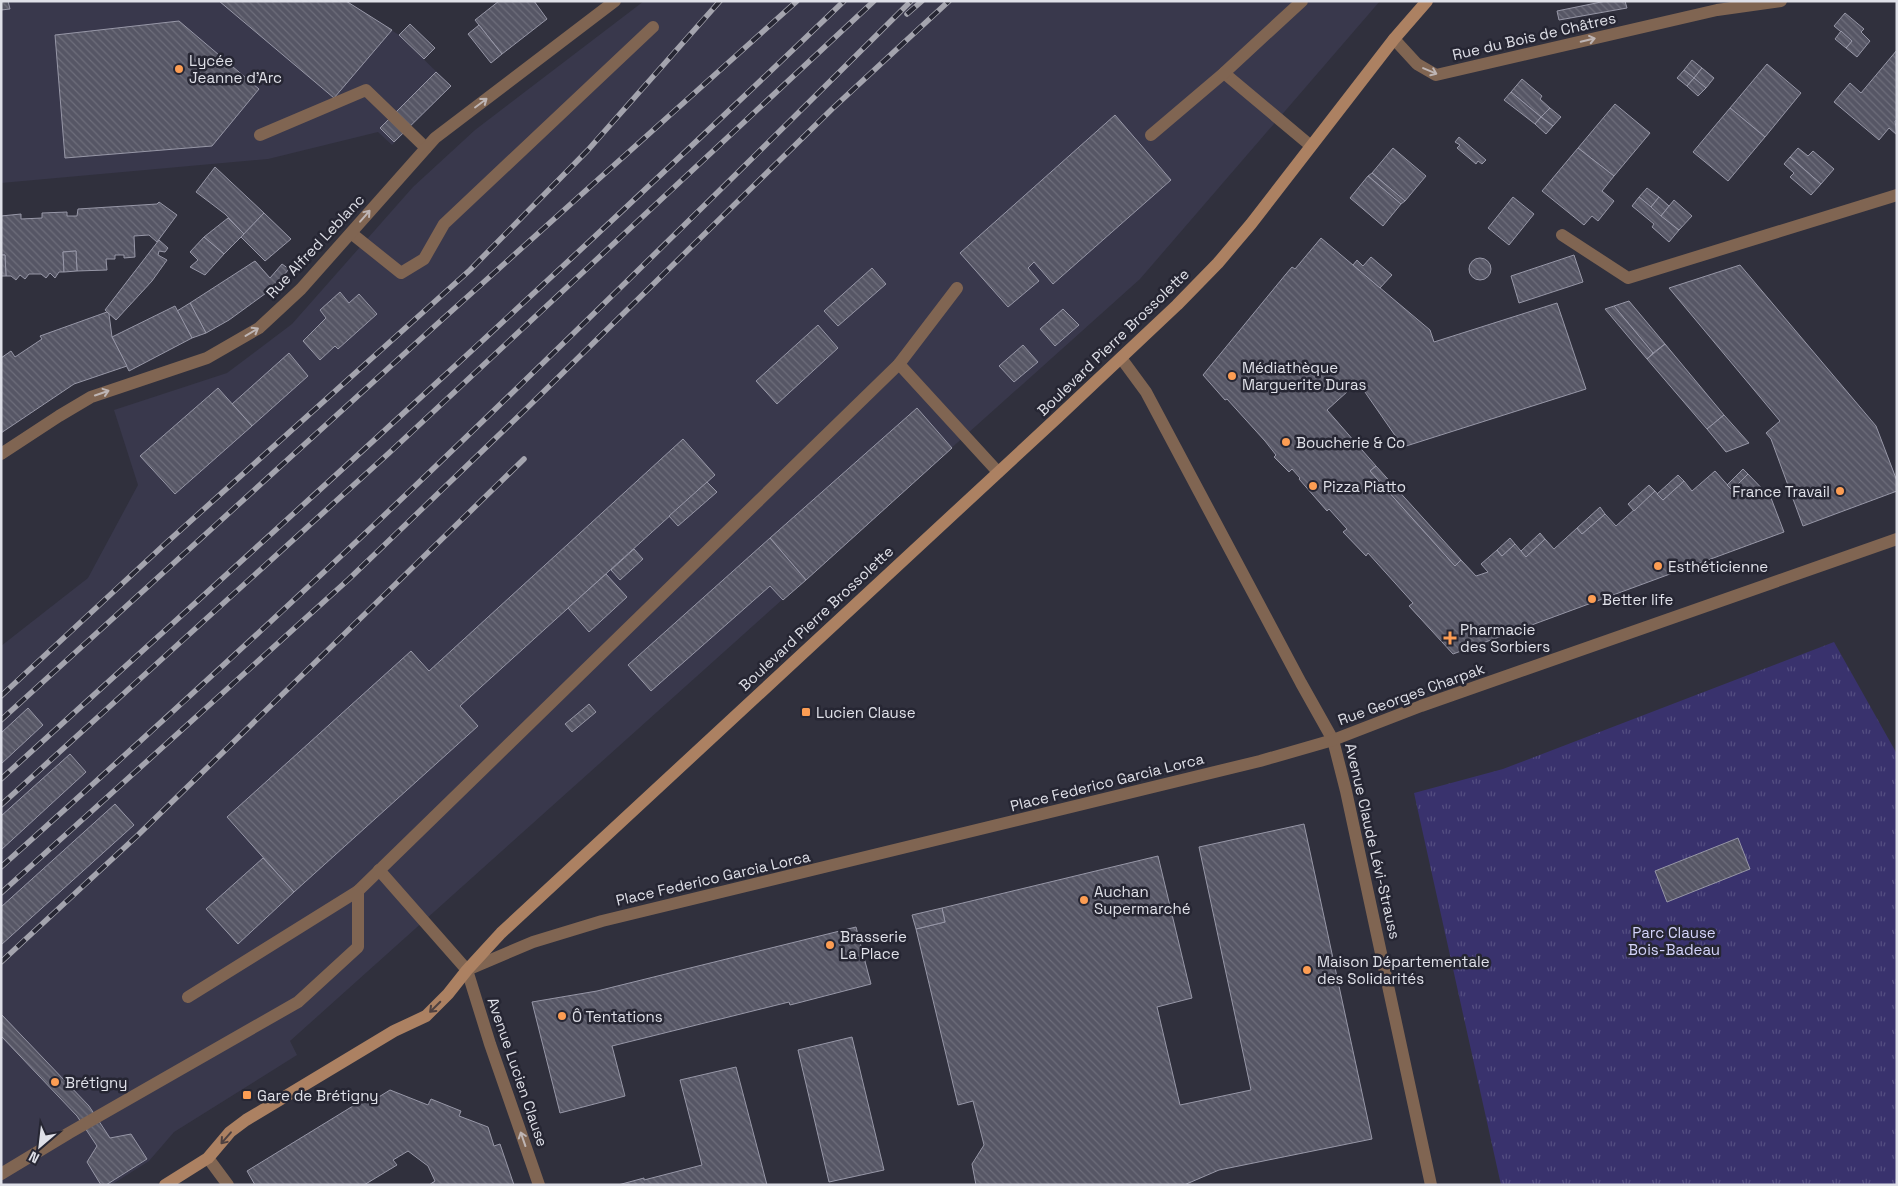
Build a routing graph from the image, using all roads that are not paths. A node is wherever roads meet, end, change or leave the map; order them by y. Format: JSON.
{"nodes":[{"id":1,"x":616,"y":1,"type":"edge"},
{"id":2,"x":1302,"y":1,"type":"edge"},
{"id":3,"x":1426,"y":1,"type":"edge"},
{"id":4,"x":1781,"y":1,"type":"edge"},
{"id":5,"x":653,"y":27,"type":"dead end"},
{"id":6,"x":1394,"y":40,"type":"junction"},
{"id":7,"x":1224,"y":73,"type":"junction"},
{"id":8,"x":260,"y":135,"type":"dead end"},
{"id":9,"x":1151,"y":135,"type":"dead end"},
{"id":10,"x":1311,"y":146,"type":"junction"},
{"id":11,"x":426,"y":148,"type":"junction"},
{"id":12,"x":1897,"y":196,"type":"edge"},
{"id":13,"x":350,"y":233,"type":"junction"},
{"id":14,"x":1562,"y":235,"type":"dead end"},
{"id":15,"x":957,"y":288,"type":"dead end"},
{"id":16,"x":1121,"y":358,"type":"junction"},
{"id":17,"x":899,"y":364,"type":"junction"},
{"id":18,"x":1,"y":454,"type":"edge"},
{"id":19,"x":998,"y":472,"type":"junction"},
{"id":20,"x":1897,"y":539,"type":"edge"},
{"id":21,"x":1333,"y":740,"type":"junction"},
{"id":22,"x":379,"y":870,"type":"junction"},
{"id":23,"x":358,"y":891,"type":"junction"},
{"id":24,"x":467,"y":970,"type":"junction"},
{"id":25,"x":188,"y":997,"type":"dead end"},
{"id":26,"x":208,"y":1158,"type":"junction"},
{"id":27,"x":1,"y":1174,"type":"edge"},
{"id":28,"x":165,"y":1185,"type":"edge"},
{"id":29,"x":228,"y":1185,"type":"edge"},
{"id":30,"x":539,"y":1185,"type":"edge"},
{"id":31,"x":1431,"y":1185,"type":"edge"}],
"edges":[{"from":11,"to":1,"type":"street","name":"Rue Alfred Leblanc","one_way":true},
{"from":2,"to":7,"type":"street"},
{"from":3,"to":6,"type":"main road","name":"Boulevard Pierre Brossolette"},
{"from":6,"to":4,"type":"street","name":"Rue du Bois de Châtres","one_way":true},
{"from":5,"to":13,"type":"street"},
{"from":6,"to":10,"type":"main road","name":"Boulevard Pierre Brossolette"},
{"from":7,"to":9,"type":"street"},
{"from":7,"to":10,"type":"street"},
{"from":8,"to":11,"type":"street"},
{"from":10,"to":16,"type":"main road","name":"Boulevard Pierre Brossolette"},
{"from":13,"to":11,"type":"street","name":"Rue Alfred Leblanc","one_way":true},
{"from":12,"to":14,"type":"street"},
{"from":18,"to":13,"type":"street","name":"Rue Alfred Leblanc","one_way":true},
{"from":15,"to":17,"type":"street"},
{"from":16,"to":19,"type":"main road","name":"Boulevard Pierre Brossolette"},
{"from":16,"to":21,"type":"street"},
{"from":17,"to":19,"type":"street"},
{"from":17,"to":22,"type":"street"},
{"from":19,"to":24,"type":"main road","name":"Boulevard Pierre Brossolette"},
{"from":20,"to":21,"type":"street","name":"Rue Georges Charpak"},
{"from":21,"to":24,"type":"street","name":"Place Federico Garcia Lorca"},
{"from":21,"to":31,"type":"street","name":"Avenue Claude Lévi-Strauss"},
{"from":22,"to":23,"type":"street"},
{"from":22,"to":24,"type":"street"},
{"from":23,"to":25,"type":"street"},
{"from":23,"to":27,"type":"street"},
{"from":24,"to":26,"type":"main road","name":"Boulevard Pierre Brossolette","one_way":true},
{"from":30,"to":24,"type":"street","name":"Avenue Lucien Clause","one_way":true},
{"from":26,"to":28,"type":"main road","name":"Boulevard Pierre Brossolette"},
{"from":26,"to":29,"type":"street"}]}
